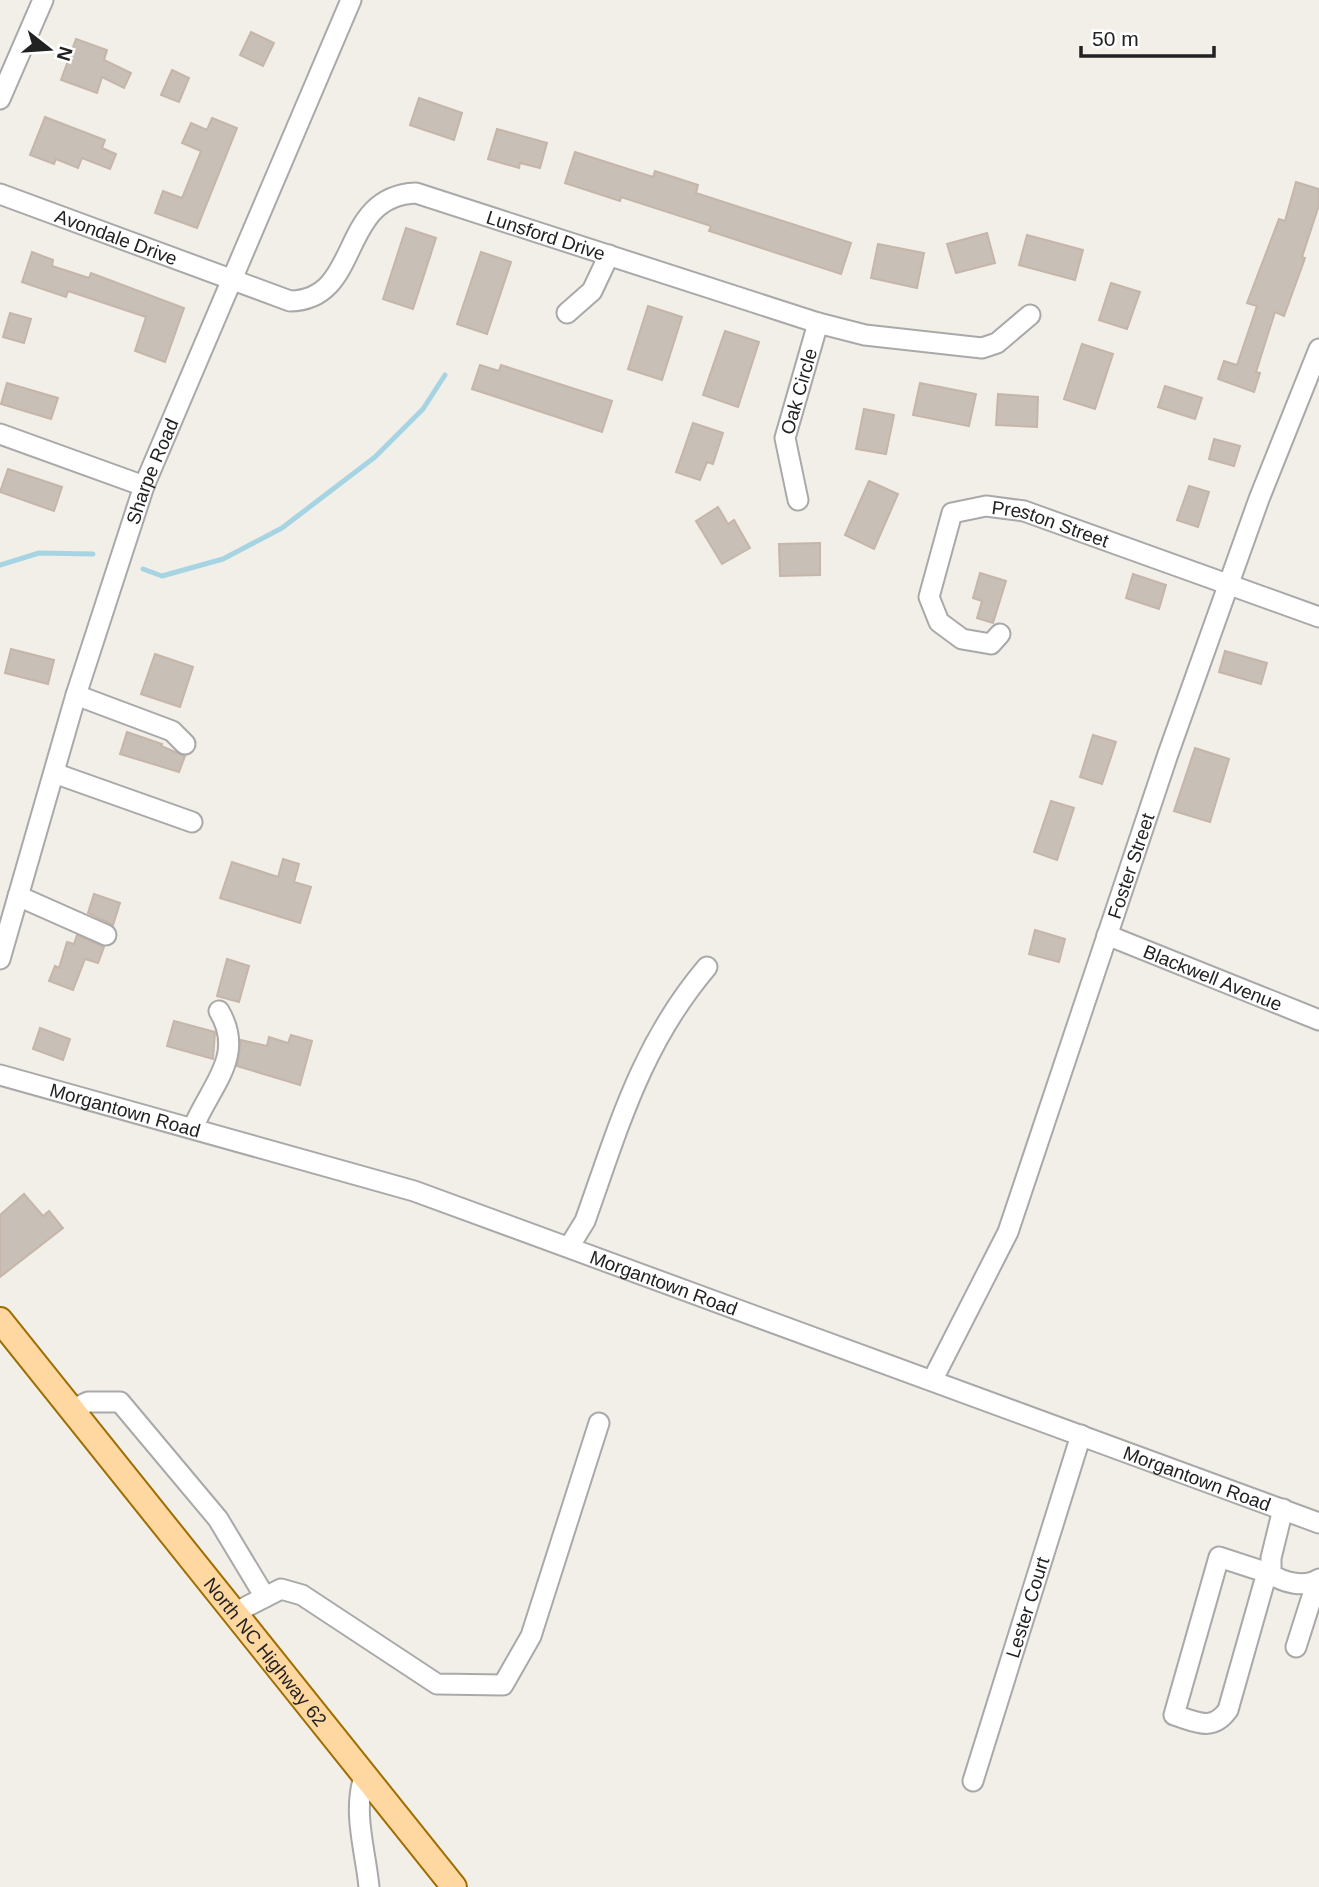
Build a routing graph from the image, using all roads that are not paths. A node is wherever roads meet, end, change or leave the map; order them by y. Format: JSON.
{"nodes":[{"id":1,"x":43,"y":0,"type":"edge"},
{"id":2,"x":351,"y":0,"type":"edge"},
{"id":3,"x":0,"y":99,"type":"edge"},
{"id":4,"x":0,"y":194,"type":"edge"},
{"id":5,"x":609,"y":255,"type":"junction"},
{"id":6,"x":232,"y":279,"type":"junction"},
{"id":7,"x":567,"y":313,"type":"dead end"},
{"id":8,"x":1030,"y":314,"type":"dead end"},
{"id":9,"x":818,"y":323,"type":"junction"},
{"id":10,"x":1319,"y":349,"type":"edge"},
{"id":11,"x":0,"y":434,"type":"edge"},
{"id":12,"x":144,"y":486,"type":"junction"},
{"id":13,"x":798,"y":500,"type":"dead end"},
{"id":14,"x":1229,"y":583,"type":"junction"},
{"id":15,"x":1319,"y":617,"type":"edge"},
{"id":16,"x":1000,"y":634,"type":"dead end"},
{"id":17,"x":76,"y":695,"type":"junction"},
{"id":18,"x":185,"y":744,"type":"dead end"},
{"id":19,"x":54,"y":773,"type":"junction"},
{"id":20,"x":192,"y":822,"type":"dead end"},
{"id":21,"x":18,"y":896,"type":"junction"},
{"id":22,"x":106,"y":936,"type":"dead end"},
{"id":23,"x":1107,"y":936,"type":"junction"},
{"id":24,"x":0,"y":959,"type":"edge"},
{"id":25,"x":707,"y":967,"type":"dead end"},
{"id":26,"x":219,"y":1011,"type":"dead end"},
{"id":27,"x":1319,"y":1020,"type":"edge"},
{"id":28,"x":0,"y":1075,"type":"edge"},
{"id":29,"x":193,"y":1128,"type":"junction"},
{"id":30,"x":569,"y":1247,"type":"junction"},
{"id":31,"x":0,"y":1320,"type":"edge"},
{"id":32,"x":933,"y":1380,"type":"junction"},
{"id":33,"x":75,"y":1414,"type":"junction"},
{"id":34,"x":599,"y":1423,"type":"dead end"},
{"id":35,"x":1081,"y":1435,"type":"junction"},
{"id":36,"x":1283,"y":1509,"type":"junction"},
{"id":37,"x":1317,"y":1515,"type":"edge"},
{"id":38,"x":1271,"y":1574,"type":"junction"},
{"id":39,"x":1318,"y":1580,"type":"edge"},
{"id":40,"x":265,"y":1597,"type":"junction"},
{"id":41,"x":234,"y":1613,"type":"junction"},
{"id":42,"x":1296,"y":1647,"type":"dead end"},
{"id":43,"x":365,"y":1773,"type":"junction"},
{"id":44,"x":973,"y":1782,"type":"dead end"},
{"id":45,"x":369,"y":1887,"type":"edge"},
{"id":46,"x":454,"y":1887,"type":"edge"}],
"edges":[{"from":1,"to":3,"type":"street"},
{"from":2,"to":6,"type":"street","name":"Sharpe Road"},
{"from":4,"to":6,"type":"street","name":"Avondale Drive"},
{"from":5,"to":6,"type":"street","name":"Lunsford Drive"},
{"from":5,"to":7,"type":"street"},
{"from":5,"to":9,"type":"street","name":"Lunsford Drive"},
{"from":6,"to":12,"type":"street","name":"Sharpe Road"},
{"from":8,"to":9,"type":"street","name":"Lunsford Drive"},
{"from":9,"to":13,"type":"street","name":"Oak Circle"},
{"from":10,"to":14,"type":"street","name":"Foster Street"},
{"from":11,"to":12,"type":"street"},
{"from":12,"to":17,"type":"street","name":"Sharpe Road"},
{"from":14,"to":15,"type":"street","name":"Preston Street"},
{"from":14,"to":16,"type":"street","name":"Preston Street"},
{"from":14,"to":23,"type":"street","name":"Foster Street"},
{"from":17,"to":18,"type":"street"},
{"from":17,"to":19,"type":"street","name":"Sharpe Road"},
{"from":19,"to":20,"type":"street"},
{"from":19,"to":21,"type":"street","name":"Sharpe Road"},
{"from":21,"to":22,"type":"street"},
{"from":21,"to":24,"type":"street","name":"Sharpe Road"},
{"from":23,"to":27,"type":"street","name":"Blackwell Avenue"},
{"from":23,"to":32,"type":"street","name":"Foster Street"},
{"from":25,"to":30,"type":"street"},
{"from":26,"to":29,"type":"street"},
{"from":28,"to":29,"type":"street","name":"Morgantown Road"},
{"from":29,"to":30,"type":"street","name":"Morgantown Road"},
{"from":30,"to":32,"type":"street","name":"Morgantown Road"},
{"from":31,"to":33,"type":"main road","name":"North NC Highway 62"},
{"from":32,"to":35,"type":"street","name":"Morgantown Road"},
{"from":33,"to":40,"type":"street"},
{"from":33,"to":41,"type":"main road","name":"North NC Highway 62"},
{"from":34,"to":40,"type":"street"},
{"from":35,"to":36,"type":"street","name":"Morgantown Road"},
{"from":35,"to":44,"type":"street","name":"Lester Court"},
{"from":36,"to":37,"type":"street","name":"Morgantown Road"},
{"from":36,"to":38,"type":"street"},
{"from":38,"to":38,"type":"street"},
{"from":38,"to":39,"type":"street"},
{"from":39,"to":42,"type":"street"},
{"from":40,"to":41,"type":"street"},
{"from":41,"to":43,"type":"main road","name":"North NC Highway 62"},
{"from":43,"to":45,"type":"street"},
{"from":43,"to":46,"type":"main road","name":"North NC Highway 62"}]}
